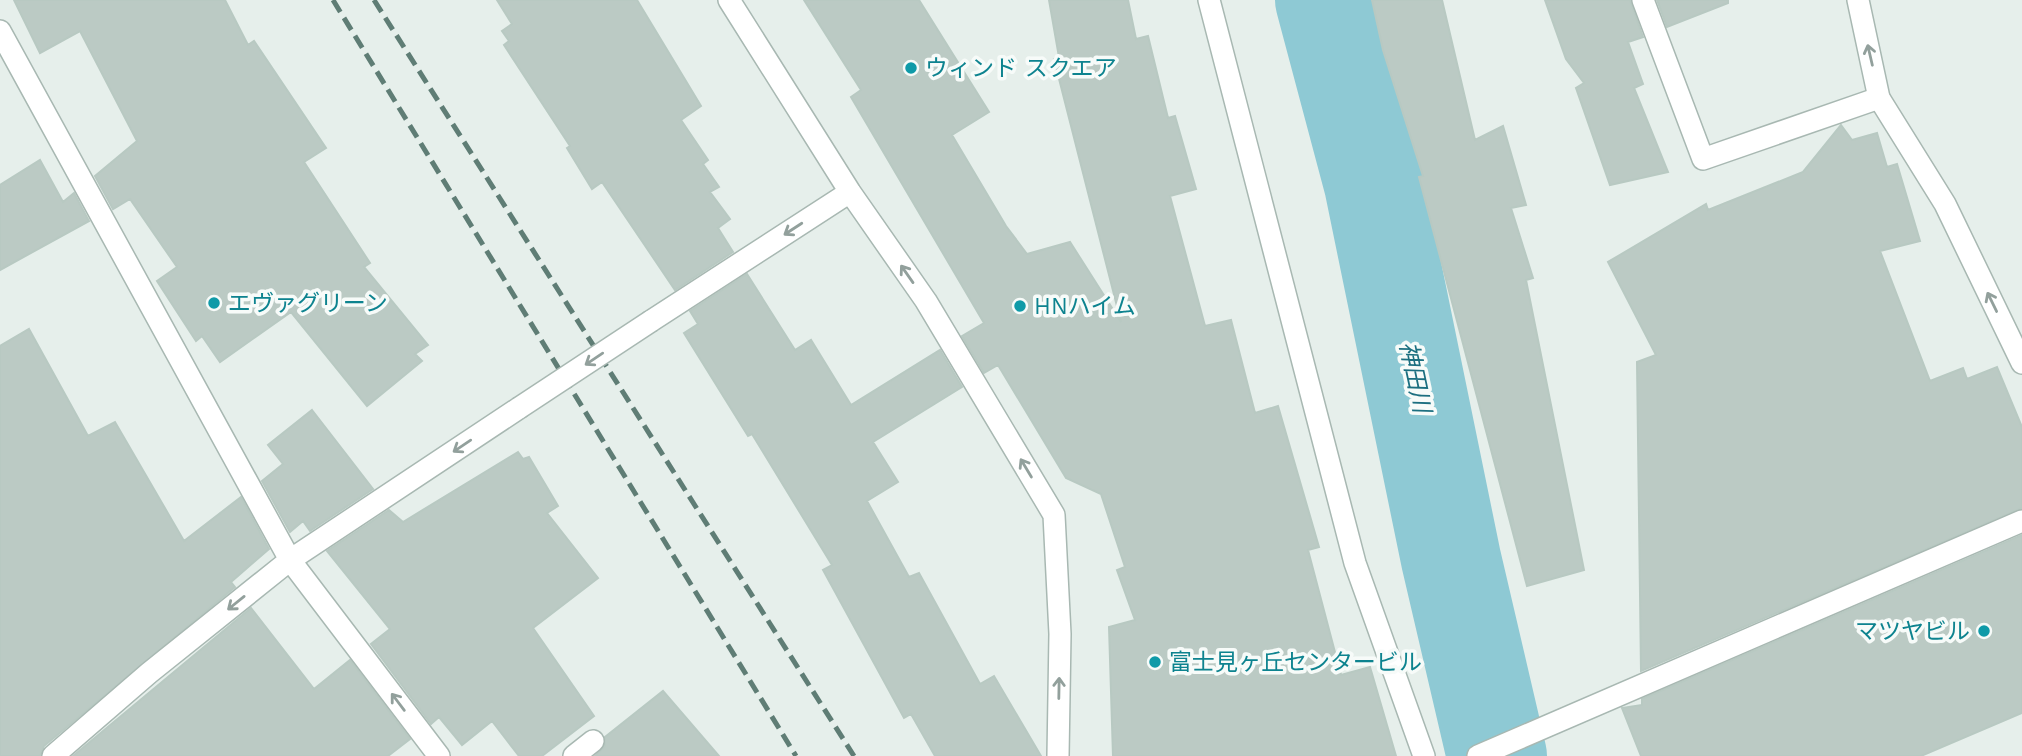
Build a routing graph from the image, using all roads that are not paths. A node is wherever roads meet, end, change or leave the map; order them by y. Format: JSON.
{"nodes":[{"id":1,"x":729,"y":0,"type":"edge"},
{"id":2,"x":1209,"y":0,"type":"edge"},
{"id":3,"x":1643,"y":0,"type":"edge"},
{"id":4,"x":1858,"y":0,"type":"edge"},
{"id":5,"x":0,"y":31,"type":"edge"},
{"id":6,"x":1879,"y":98,"type":"junction"},
{"id":7,"x":850,"y":192,"type":"junction"},
{"id":8,"x":2022,"y":363,"type":"edge"},
{"id":9,"x":2022,"y":521,"type":"edge"},
{"id":10,"x":290,"y":560,"type":"junction"},
{"id":11,"x":593,"y":741,"type":"dead end"},
{"id":12,"x":52,"y":756,"type":"edge"},
{"id":13,"x":439,"y":756,"type":"edge"},
{"id":14,"x":574,"y":756,"type":"edge"},
{"id":15,"x":1058,"y":756,"type":"edge"},
{"id":16,"x":1424,"y":756,"type":"edge"},
{"id":17,"x":1478,"y":756,"type":"edge"}],
"edges":[{"from":1,"to":7,"type":"street"},
{"from":2,"to":16,"type":"street"},
{"from":3,"to":6,"type":"street"},
{"from":6,"to":4,"type":"street","one_way":true},
{"from":5,"to":10,"type":"street"},
{"from":8,"to":6,"type":"street","one_way":true},
{"from":7,"to":10,"type":"street","one_way":true,"bridge":true},
{"from":15,"to":7,"type":"street","one_way":true},
{"from":9,"to":17,"type":"street"},
{"from":10,"to":12,"type":"street","one_way":true},
{"from":13,"to":10,"type":"street","one_way":true},
{"from":11,"to":14,"type":"street"}]}
